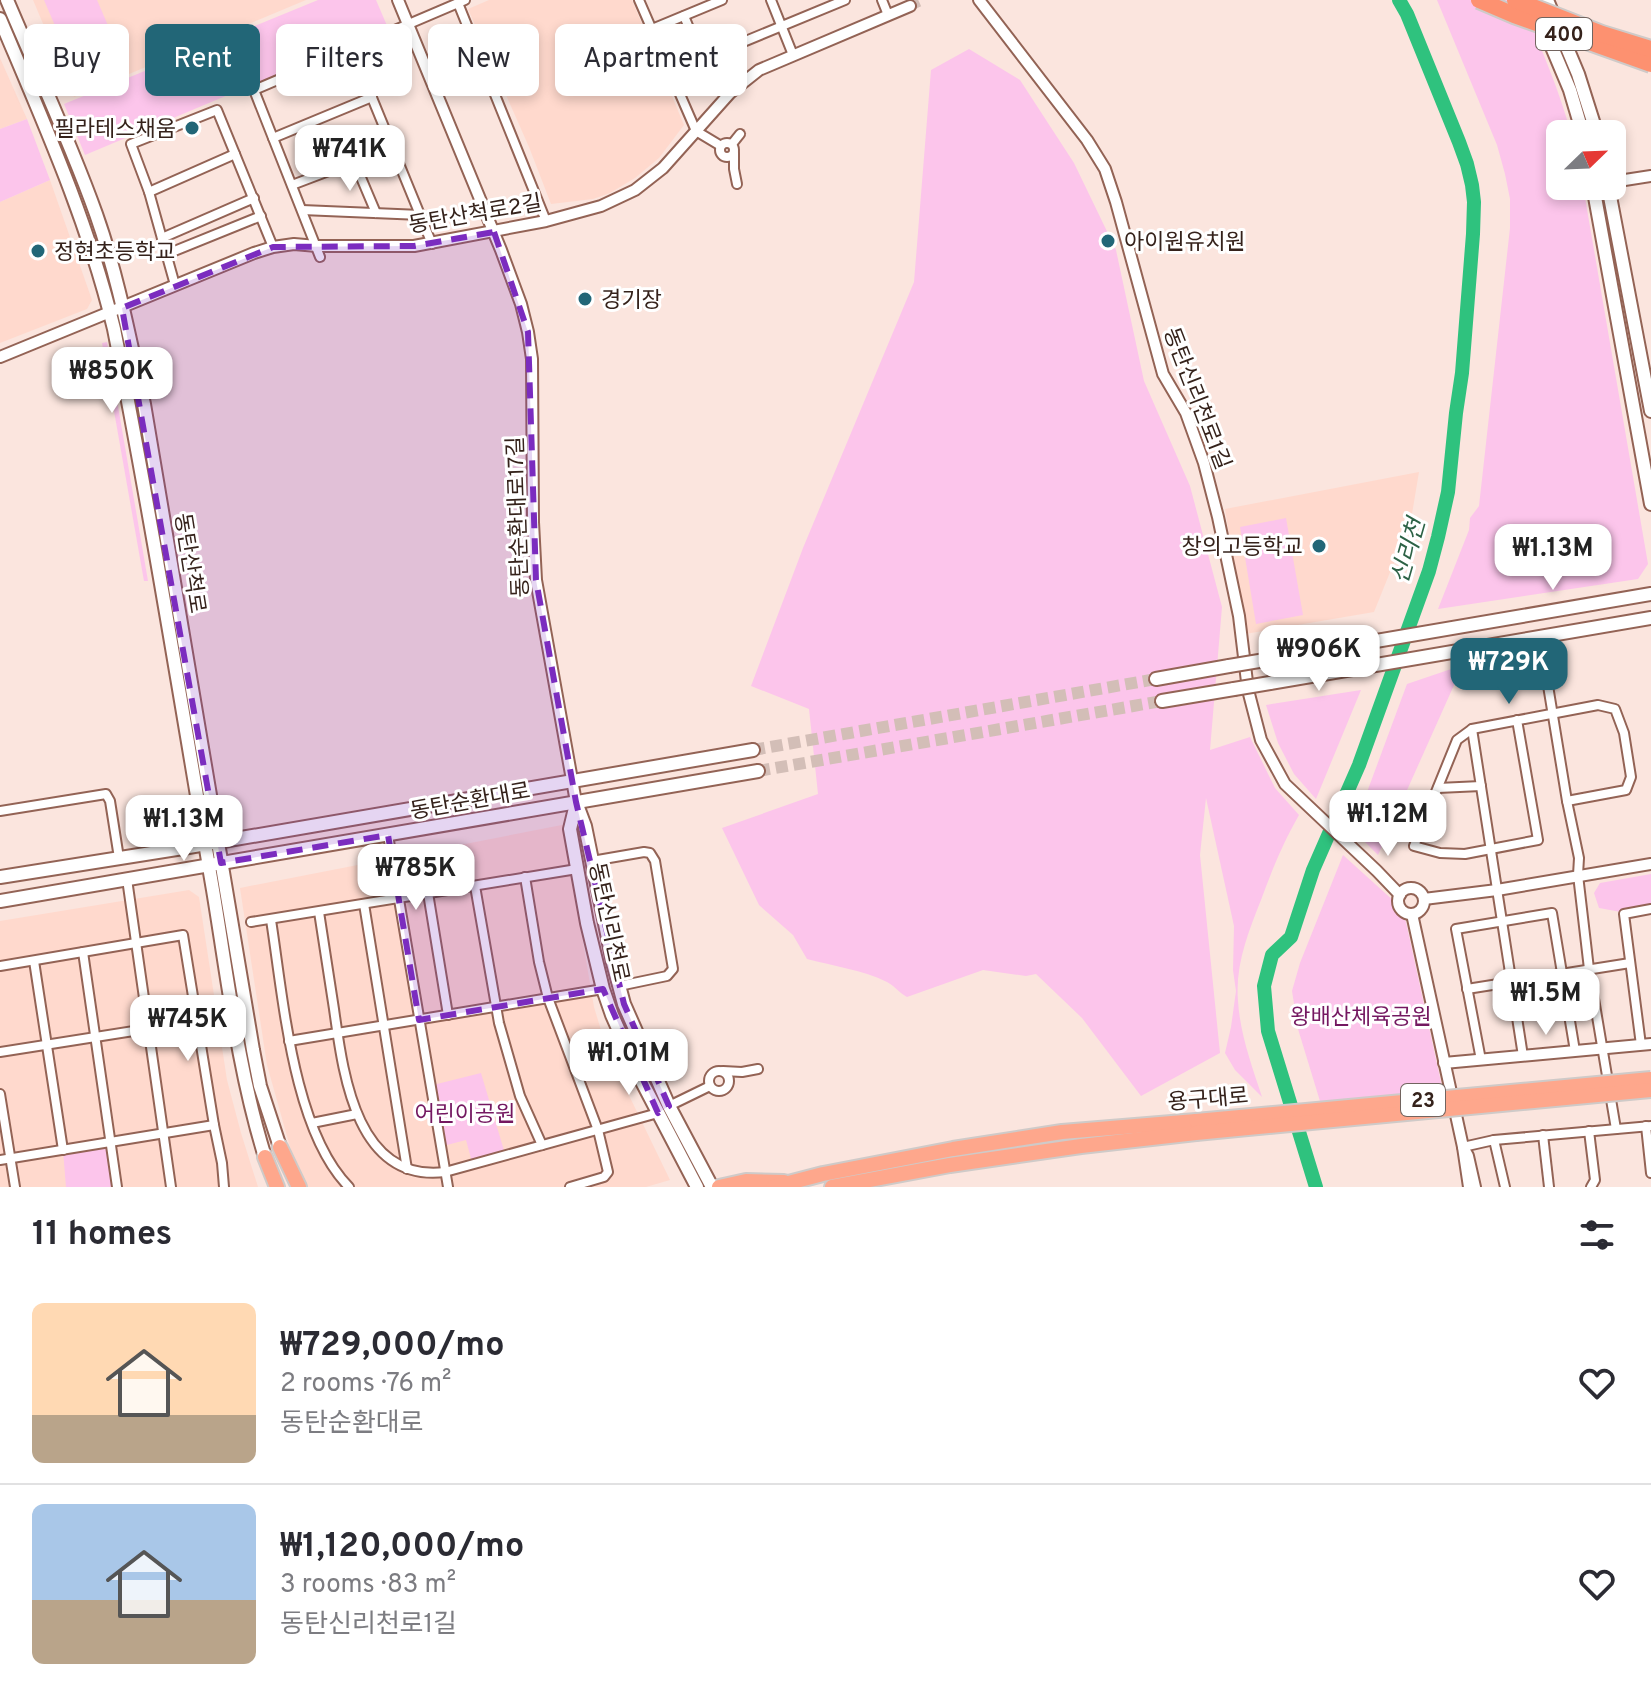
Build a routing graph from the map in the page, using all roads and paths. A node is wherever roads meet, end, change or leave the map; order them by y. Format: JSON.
{"nodes":[{"id":1,"x":7,"y":0,"type":"edge"},
{"id":2,"x":398,"y":0,"type":"edge"},
{"id":3,"x":639,"y":0,"type":"edge"},
{"id":4,"x":722,"y":0,"type":"edge"},
{"id":5,"x":771,"y":0,"type":"edge"},
{"id":6,"x":845,"y":0,"type":"edge"},
{"id":7,"x":882,"y":0,"type":"edge"},
{"id":8,"x":979,"y":0,"type":"edge"},
{"id":9,"x":1479,"y":0,"type":"edge"},
{"id":10,"x":1515,"y":0,"type":"edge"},
{"id":11,"x":1532,"y":0,"type":"edge"},
{"id":12,"x":1547,"y":0,"type":"edge"},
{"id":13,"x":462,"y":2,"type":"edge"},
{"id":14,"x":910,"y":6,"type":"dead end"},
{"id":15,"x":888,"y":15,"type":"junction"},
{"id":16,"x":684,"y":16,"type":"junction"},
{"id":17,"x":0,"y":19,"type":"edge"},
{"id":18,"x":404,"y":24,"type":"edge"},
{"id":19,"x":409,"y":24,"type":"edge"},
{"id":20,"x":650,"y":24,"type":"edge"},
{"id":21,"x":664,"y":24,"type":"edge"},
{"id":22,"x":782,"y":27,"type":"junction"},
{"id":23,"x":412,"y":44,"type":"edge"},
{"id":24,"x":1651,"y":49,"type":"edge"},
{"id":25,"x":793,"y":55,"type":"junction"},
{"id":26,"x":1651,"y":64,"type":"edge"},
{"id":27,"x":276,"y":81,"type":"edge"},
{"id":28,"x":681,"y":96,"type":"edge"},
{"id":29,"x":372,"y":97,"type":"joint"},
{"id":30,"x":1579,"y":120,"type":"edge"},
{"id":31,"x":1593,"y":120,"type":"edge"},
{"id":32,"x":696,"y":131,"type":"junction"},
{"id":33,"x":740,"y":134,"type":"dead end"},
{"id":34,"x":273,"y":138,"type":"junction"},
{"id":35,"x":392,"y":147,"type":"junction"},
{"id":36,"x":731,"y":151,"type":"junction"},
{"id":37,"x":235,"y":154,"type":"junction"},
{"id":38,"x":354,"y":161,"type":"junction"},
{"id":39,"x":1651,"y":176,"type":"edge"},
{"id":40,"x":1626,"y":181,"type":"edge"},
{"id":41,"x":737,"y":184,"type":"dead end"},
{"id":42,"x":292,"y":185,"type":"junction"},
{"id":43,"x":149,"y":192,"type":"junction"},
{"id":44,"x":254,"y":198,"type":"junction"},
{"id":45,"x":1595,"y":200,"type":"edge"},
{"id":46,"x":1612,"y":200,"type":"edge"},
{"id":47,"x":302,"y":210,"type":"junction"},
{"id":48,"x":376,"y":213,"type":"junction"},
{"id":49,"x":421,"y":215,"type":"junction"},
{"id":50,"x":261,"y":216,"type":"junction"},
{"id":51,"x":546,"y":221,"type":"junction"},
{"id":52,"x":1601,"y":231,"type":"junction"},
{"id":53,"x":1617,"y":231,"type":"junction"},
{"id":54,"x":494,"y":232,"type":"junction"},
{"id":55,"x":162,"y":238,"type":"junction"},
{"id":56,"x":432,"y":244,"type":"junction"},
{"id":57,"x":273,"y":247,"type":"junction"},
{"id":58,"x":318,"y":252,"type":"junction"},
{"id":59,"x":167,"y":254,"type":"junction"},
{"id":60,"x":175,"y":285,"type":"junction"},
{"id":61,"x":116,"y":310,"type":"junction"},
{"id":62,"x":0,"y":357,"type":"edge"},
{"id":63,"x":1651,"y":411,"type":"edge"},
{"id":64,"x":1651,"y":504,"type":"edge"},
{"id":65,"x":1651,"y":594,"type":"edge"},
{"id":66,"x":1620,"y":599,"type":"junction"},
{"id":67,"x":1651,"y":618,"type":"edge"},
{"id":68,"x":1621,"y":623,"type":"junction"},
{"id":69,"x":1540,"y":637,"type":"junction"},
{"id":70,"x":1156,"y":679,"type":"tunnel mouth"},
{"id":71,"x":1162,"y":701,"type":"tunnel mouth"},
{"id":72,"x":1553,"y":714,"type":"junction"},
{"id":73,"x":1517,"y":720,"type":"junction"},
{"id":74,"x":1472,"y":729,"type":"junction"},
{"id":75,"x":753,"y":750,"type":"tunnel mouth"},
{"id":76,"x":758,"y":771,"type":"tunnel mouth"},
{"id":77,"x":573,"y":781,"type":"junction"},
{"id":78,"x":1481,"y":786,"type":"junction"},
{"id":79,"x":1438,"y":788,"type":"junction"},
{"id":80,"x":1567,"y":801,"type":"junction"},
{"id":81,"x":576,"y":802,"type":"junction"},
{"id":82,"x":0,"y":811,"type":"edge"},
{"id":83,"x":388,"y":835,"type":"junction"},
{"id":84,"x":211,"y":843,"type":"junction"},
{"id":85,"x":1491,"y":849,"type":"junction"},
{"id":86,"x":162,"y":851,"type":"junction"},
{"id":87,"x":119,"y":858,"type":"junction"},
{"id":88,"x":592,"y":861,"type":"junction"},
{"id":89,"x":215,"y":864,"type":"junction"},
{"id":90,"x":1651,"y":864,"type":"edge"},
{"id":91,"x":577,"y":869,"type":"junction"},
{"id":92,"x":161,"y":874,"type":"junction"},
{"id":93,"x":1578,"y":875,"type":"junction"},
{"id":94,"x":0,"y":877,"type":"edge"},
{"id":95,"x":525,"y":877,"type":"junction"},
{"id":96,"x":127,"y":879,"type":"junction"},
{"id":97,"x":475,"y":886,"type":"junction"},
{"id":98,"x":1497,"y":890,"type":"junction"},
{"id":99,"x":428,"y":893,"type":"junction"},
{"id":100,"x":1400,"y":895,"type":"junction"},
{"id":101,"x":399,"y":898,"type":"junction"},
{"id":102,"x":1424,"y":899,"type":"junction"},
{"id":103,"x":0,"y":901,"type":"edge"},
{"id":104,"x":364,"y":904,"type":"junction"},
{"id":105,"x":1651,"y":909,"type":"edge"},
{"id":106,"x":319,"y":912,"type":"junction"},
{"id":107,"x":1412,"y":914,"type":"junction"},
{"id":108,"x":271,"y":920,"type":"junction"},
{"id":109,"x":1502,"y":921,"type":"junction"},
{"id":110,"x":251,"y":922,"type":"dead end"},
{"id":111,"x":137,"y":943,"type":"junction"},
{"id":112,"x":83,"y":952,"type":"junction"},
{"id":113,"x":34,"y":961,"type":"junction"},
{"id":114,"x":1630,"y":963,"type":"junction"},
{"id":115,"x":0,"y":966,"type":"edge"},
{"id":116,"x":1589,"y":969,"type":"junction"},
{"id":117,"x":1563,"y":974,"type":"junction"},
{"id":118,"x":1511,"y":982,"type":"junction"},
{"id":119,"x":619,"y":986,"type":"junction"},
{"id":120,"x":603,"y":989,"type":"junction"},
{"id":121,"x":1467,"y":989,"type":"junction"},
{"id":122,"x":548,"y":998,"type":"junction"},
{"id":123,"x":496,"y":1007,"type":"junction"},
{"id":124,"x":448,"y":1015,"type":"junction"},
{"id":125,"x":419,"y":1020,"type":"junction"},
{"id":126,"x":197,"y":1021,"type":"junction"},
{"id":127,"x":384,"y":1025,"type":"junction"},
{"id":128,"x":149,"y":1029,"type":"junction"},
{"id":129,"x":337,"y":1033,"type":"junction"},
{"id":130,"x":95,"y":1037,"type":"junction"},
{"id":131,"x":289,"y":1041,"type":"junction"},
{"id":132,"x":1646,"y":1044,"type":"edge"},
{"id":133,"x":47,"y":1045,"type":"junction"},
{"id":134,"x":1604,"y":1048,"type":"junction"},
{"id":135,"x":1575,"y":1051,"type":"junction"},
{"id":136,"x":0,"y":1052,"type":"edge"},
{"id":137,"x":1523,"y":1056,"type":"junction"},
{"id":138,"x":1481,"y":1060,"type":"junction"},
{"id":139,"x":1444,"y":1063,"type":"junction"},
{"id":140,"x":758,"y":1069,"type":"dead end"},
{"id":141,"x":723,"y":1071,"type":"junction"},
{"id":142,"x":742,"y":1072,"type":"junction"},
{"id":143,"x":1651,"y":1079,"type":"edge"},
{"id":144,"x":730,"y":1082,"type":"junction"},
{"id":145,"x":710,"y":1086,"type":"junction"},
{"id":146,"x":1651,"y":1090,"type":"edge"},
{"id":147,"x":0,"y":1094,"type":"edge"},
{"id":148,"x":664,"y":1109,"type":"junction"},
{"id":149,"x":357,"y":1114,"type":"junction"},
{"id":150,"x":312,"y":1123,"type":"junction"},
{"id":151,"x":214,"y":1125,"type":"junction"},
{"id":152,"x":1649,"y":1126,"type":"edge"},
{"id":153,"x":1196,"y":1127,"type":"junction"},
{"id":154,"x":1616,"y":1129,"type":"junction"},
{"id":155,"x":598,"y":1130,"type":"junction"},
{"id":156,"x":1589,"y":1131,"type":"junction"},
{"id":157,"x":165,"y":1133,"type":"junction"},
{"id":158,"x":1543,"y":1135,"type":"junction"},
{"id":159,"x":1494,"y":1140,"type":"junction"},
{"id":160,"x":111,"y":1142,"type":"junction"},
{"id":161,"x":542,"y":1145,"type":"junction"},
{"id":162,"x":280,"y":1147,"type":"joint"},
{"id":163,"x":1463,"y":1147,"type":"junction"},
{"id":164,"x":63,"y":1150,"type":"junction"},
{"id":165,"x":265,"y":1157,"type":"junction"},
{"id":166,"x":10,"y":1158,"type":"junction"},
{"id":167,"x":0,"y":1160,"type":"edge"},
{"id":168,"x":407,"y":1169,"type":"junction"},
{"id":169,"x":445,"y":1172,"type":"junction"},
{"id":170,"x":1651,"y":1173,"type":"edge"},
{"id":171,"x":793,"y":1182,"type":"junction"},
{"id":172,"x":15,"y":1187,"type":"edge"},
{"id":173,"x":117,"y":1187,"type":"edge"},
{"id":174,"x":171,"y":1187,"type":"edge"},
{"id":175,"x":224,"y":1187,"type":"edge"},
{"id":176,"x":269,"y":1187,"type":"edge"},
{"id":177,"x":277,"y":1187,"type":"edge"},
{"id":178,"x":297,"y":1187,"type":"edge"},
{"id":179,"x":349,"y":1187,"type":"edge"},
{"id":180,"x":448,"y":1187,"type":"edge"},
{"id":181,"x":570,"y":1187,"type":"edge"},
{"id":182,"x":697,"y":1187,"type":"edge"},
{"id":183,"x":712,"y":1187,"type":"edge"},
{"id":184,"x":719,"y":1187,"type":"edge"},
{"id":185,"x":773,"y":1187,"type":"edge"},
{"id":186,"x":832,"y":1187,"type":"edge"},
{"id":187,"x":1472,"y":1187,"type":"edge"},
{"id":188,"x":1505,"y":1187,"type":"edge"},
{"id":189,"x":1549,"y":1187,"type":"edge"},
{"id":190,"x":1591,"y":1187,"type":"edge"}],
"edges":[{"from":1,"to":61,"type":"main road","name":"동탄산척로"},
{"from":2,"to":18,"type":"street","name":"동탄순환대로17길"},
{"from":3,"to":20,"type":"street"},
{"from":4,"to":16,"type":"street"},
{"from":5,"to":22,"type":"street"},
{"from":6,"to":22,"type":"street"},
{"from":7,"to":15,"type":"street"},
{"from":8,"to":100,"type":"street","name":"동탄신리천로1길"},
{"from":9,"to":26,"type":"highway","number":"400","bridge":true},
{"from":10,"to":24,"type":"highway","number":"400","bridge":true},
{"from":11,"to":30,"type":"main road"},
{"from":12,"to":31,"type":"main road"},
{"from":13,"to":19,"type":"street"},
{"from":13,"to":51,"type":"street"},
{"from":14,"to":15,"type":"street","name":"동탄산척로2길"},
{"from":15,"to":25,"type":"street","name":"동탄산척로2길"},
{"from":16,"to":21,"type":"street"},
{"from":16,"to":22,"type":"street"},
{"from":17,"to":61,"type":"main road","name":"동탄산척로"},
{"from":22,"to":25,"type":"street"},
{"from":23,"to":54,"type":"street","name":"동탄순환대로17길"},
{"from":25,"to":32,"type":"street","name":"동탄산척로2길"},
{"from":27,"to":34,"type":"street"},
{"from":28,"to":32,"type":"street"},
{"from":29,"to":34,"type":"street"},
{"from":29,"to":35,"type":"street"},
{"from":32,"to":36,"type":"street"},
{"from":32,"to":51,"type":"street","name":"동탄산척로2길"},
{"from":33,"to":36,"type":"street"},
{"from":34,"to":42,"type":"street"},
{"from":35,"to":38,"type":"street"},
{"from":35,"to":49,"type":"street"},
{"from":36,"to":41,"type":"street"},
{"from":37,"to":43,"type":"street"},
{"from":37,"to":43,"type":"street"},
{"from":37,"to":44,"type":"street"},
{"from":38,"to":42,"type":"street"},
{"from":38,"to":48,"type":"street"},
{"from":39,"to":40,"type":"street"},
{"from":42,"to":47,"type":"street"},
{"from":43,"to":55,"type":"street"},
{"from":44,"to":50,"type":"street"},
{"from":44,"to":55,"type":"street"},
{"from":45,"to":52,"type":"main road"},
{"from":46,"to":53,"type":"main road"},
{"from":47,"to":48,"type":"street"},
{"from":47,"to":58,"type":"street"},
{"from":48,"to":49,"type":"street"},
{"from":49,"to":56,"type":"street"},
{"from":50,"to":57,"type":"street"},
{"from":50,"to":59,"type":"street"},
{"from":51,"to":54,"type":"street","name":"동탄산척로2길"},
{"from":52,"to":53,"type":"main road"},
{"from":52,"to":64,"type":"main road"},
{"from":53,"to":63,"type":"main road"},
{"from":54,"to":56,"type":"street","name":"동탄산척로2길"},
{"from":54,"to":77,"type":"street","name":"동탄순환대로17길"},
{"from":55,"to":59,"type":"street"},
{"from":56,"to":58,"type":"street","name":"동탄산척로2길"},
{"from":57,"to":58,"type":"street","name":"동탄산척로2길"},
{"from":57,"to":60,"type":"street","name":"동탄산척로2길"},
{"from":59,"to":60,"type":"street"},
{"from":60,"to":61,"type":"street","name":"동탄산척로2길"},
{"from":61,"to":62,"type":"street","name":"동탄산척로2길"},
{"from":61,"to":84,"type":"main road","name":"동탄산척로"},
{"from":65,"to":66,"type":"main road"},
{"from":66,"to":68,"type":"main road"},
{"from":66,"to":70,"type":"main road","bridge":true},
{"from":67,"to":68,"type":"main road"},
{"from":68,"to":69,"type":"main road"},
{"from":69,"to":71,"type":"main road","bridge":true},
{"from":69,"to":72,"type":"street"},
{"from":72,"to":73,"type":"street"},
{"from":72,"to":80,"type":"street"},
{"from":72,"to":80,"type":"street"},
{"from":73,"to":74,"type":"street"},
{"from":73,"to":85,"type":"street"},
{"from":74,"to":78,"type":"street"},
{"from":74,"to":79,"type":"street"},
{"from":75,"to":77,"type":"main road","name":"동탄순환대로"},
{"from":76,"to":81,"type":"main road","name":"동탄순환대로"},
{"from":77,"to":81,"type":"street","name":"동탄순환대로17길"},
{"from":77,"to":84,"type":"main road","name":"동탄순환대로"},
{"from":78,"to":79,"type":"street"},
{"from":78,"to":85,"type":"street"},
{"from":79,"to":85,"type":"street"},
{"from":80,"to":93,"type":"street"},
{"from":81,"to":83,"type":"main road","name":"동탄순환대로"},
{"from":81,"to":88,"type":"main road","name":"동탄신리천로"},
{"from":81,"to":91,"type":"main road","name":"동탄신리천로"},
{"from":82,"to":87,"type":"street"},
{"from":83,"to":89,"type":"main road","name":"동탄순환대로"},
{"from":83,"to":101,"type":"street"},
{"from":84,"to":86,"type":"main road","name":"동탄순환대로"},
{"from":84,"to":89,"type":"main road","name":"동탄산척로"},
{"from":85,"to":98,"type":"street"},
{"from":86,"to":87,"type":"main road","name":"동탄순환대로"},
{"from":86,"to":92,"type":"main road"},
{"from":87,"to":94,"type":"main road","name":"동탄순환대로"},
{"from":88,"to":119,"type":"main road","name":"동탄신리천로"},
{"from":88,"to":119,"type":"street","name":"동탄신리천로"},
{"from":89,"to":92,"type":"main road","name":"동탄순환대로"},
{"from":89,"to":162,"type":"main road","name":"동탄산척로"},
{"from":89,"to":165,"type":"main road","name":"동탄산척로"},
{"from":90,"to":93,"type":"street"},
{"from":91,"to":95,"type":"street"},
{"from":91,"to":120,"type":"main road","name":"동탄신리천로"},
{"from":92,"to":96,"type":"main road","name":"동탄순환대로"},
{"from":93,"to":98,"type":"street"},
{"from":93,"to":116,"type":"street"},
{"from":95,"to":97,"type":"street"},
{"from":95,"to":122,"type":"street"},
{"from":96,"to":103,"type":"main road","name":"동탄순환대로"},
{"from":96,"to":111,"type":"street"},
{"from":97,"to":99,"type":"street"},
{"from":97,"to":123,"type":"street"},
{"from":98,"to":102,"type":"street"},
{"from":98,"to":109,"type":"street"},
{"from":99,"to":101,"type":"street"},
{"from":99,"to":124,"type":"street"},
{"from":100,"to":102,"type":"street"},
{"from":100,"to":107,"type":"street","name":"동탄신리천로1길"},
{"from":101,"to":104,"type":"street"},
{"from":101,"to":125,"type":"street"},
{"from":102,"to":107,"type":"street"},
{"from":104,"to":106,"type":"street"},
{"from":104,"to":127,"type":"street"},
{"from":105,"to":114,"type":"street"},
{"from":106,"to":108,"type":"street"},
{"from":106,"to":129,"type":"street"},
{"from":107,"to":139,"type":"street"},
{"from":108,"to":110,"type":"street"},
{"from":108,"to":131,"type":"street"},
{"from":109,"to":117,"type":"street"},
{"from":109,"to":118,"type":"street"},
{"from":109,"to":121,"type":"street"},
{"from":111,"to":112,"type":"street"},
{"from":111,"to":126,"type":"street"},
{"from":111,"to":128,"type":"street"},
{"from":112,"to":113,"type":"street"},
{"from":112,"to":130,"type":"street"},
{"from":113,"to":115,"type":"street"},
{"from":113,"to":133,"type":"street"},
{"from":114,"to":116,"type":"street"},
{"from":114,"to":132,"type":"street"},
{"from":116,"to":117,"type":"street"},
{"from":116,"to":134,"type":"street"},
{"from":117,"to":118,"type":"street"},
{"from":117,"to":135,"type":"street"},
{"from":118,"to":121,"type":"street"},
{"from":118,"to":137,"type":"street"},
{"from":119,"to":148,"type":"main road","name":"동탄신리천로"},
{"from":120,"to":122,"type":"street"},
{"from":120,"to":148,"type":"main road","name":"동탄신리천로"},
{"from":121,"to":138,"type":"street"},
{"from":122,"to":123,"type":"street"},
{"from":122,"to":155,"type":"street"},
{"from":123,"to":124,"type":"street"},
{"from":123,"to":161,"type":"street"},
{"from":124,"to":125,"type":"street"},
{"from":125,"to":127,"type":"street"},
{"from":125,"to":169,"type":"street"},
{"from":126,"to":128,"type":"street"},
{"from":126,"to":151,"type":"street"},
{"from":127,"to":129,"type":"street"},
{"from":127,"to":168,"type":"street"},
{"from":128,"to":130,"type":"street"},
{"from":128,"to":157,"type":"street"},
{"from":129,"to":131,"type":"street"},
{"from":129,"to":149,"type":"street"},
{"from":130,"to":133,"type":"street"},
{"from":130,"to":160,"type":"street"},
{"from":131,"to":150,"type":"street"},
{"from":132,"to":134,"type":"street"},
{"from":133,"to":136,"type":"street"},
{"from":133,"to":164,"type":"street"},
{"from":134,"to":135,"type":"street"},
{"from":134,"to":154,"type":"street"},
{"from":135,"to":137,"type":"street"},
{"from":137,"to":138,"type":"street"},
{"from":138,"to":139,"type":"street"},
{"from":139,"to":163,"type":"street"},
{"from":140,"to":142,"type":"street"},
{"from":141,"to":142,"type":"street"},
{"from":141,"to":144,"type":"street"},
{"from":141,"to":145,"type":"street"},
{"from":142,"to":144,"type":"street"},
{"from":143,"to":153,"type":"highway","name":"용구대로","number":"23","bridge":true},
{"from":144,"to":145,"type":"street"},
{"from":145,"to":148,"type":"street"},
{"from":146,"to":153,"type":"highway","name":"용구대로","number":"23","bridge":true},
{"from":147,"to":166,"type":"street"},
{"from":148,"to":155,"type":"street"},
{"from":148,"to":182,"type":"main road","name":"동탄신리천로"},
{"from":148,"to":183,"type":"main road","name":"동탄신리천로"},
{"from":149,"to":150,"type":"street"},
{"from":149,"to":168,"type":"street"},
{"from":150,"to":179,"type":"street"},
{"from":151,"to":157,"type":"street"},
{"from":151,"to":175,"type":"street"},
{"from":152,"to":154,"type":"street"},
{"from":152,"to":170,"type":"street"},
{"from":153,"to":171,"type":"highway","name":"용구대로","number":"23"},
{"from":153,"to":186,"type":"highway","name":"용구대로","number":"23"},
{"from":154,"to":156,"type":"street"},
{"from":155,"to":161,"type":"street"},
{"from":155,"to":181,"type":"street"},
{"from":156,"to":158,"type":"street"},
{"from":156,"to":190,"type":"street"},
{"from":157,"to":160,"type":"street"},
{"from":157,"to":174,"type":"street"},
{"from":158,"to":159,"type":"street"},
{"from":158,"to":189,"type":"street"},
{"from":159,"to":163,"type":"street"},
{"from":159,"to":188,"type":"street"},
{"from":160,"to":164,"type":"street"},
{"from":160,"to":173,"type":"street"},
{"from":161,"to":169,"type":"street"},
{"from":162,"to":178,"type":"highway"},
{"from":163,"to":187,"type":"street"},
{"from":164,"to":166,"type":"street"},
{"from":165,"to":176,"type":"highway"},
{"from":165,"to":177,"type":"highway"},
{"from":166,"to":167,"type":"street"},
{"from":166,"to":172,"type":"street"},
{"from":168,"to":169,"type":"street"},
{"from":169,"to":180,"type":"street"},
{"from":171,"to":184,"type":"highway"},
{"from":171,"to":185,"type":"highway","name":"용구대로","number":"23"}]}
